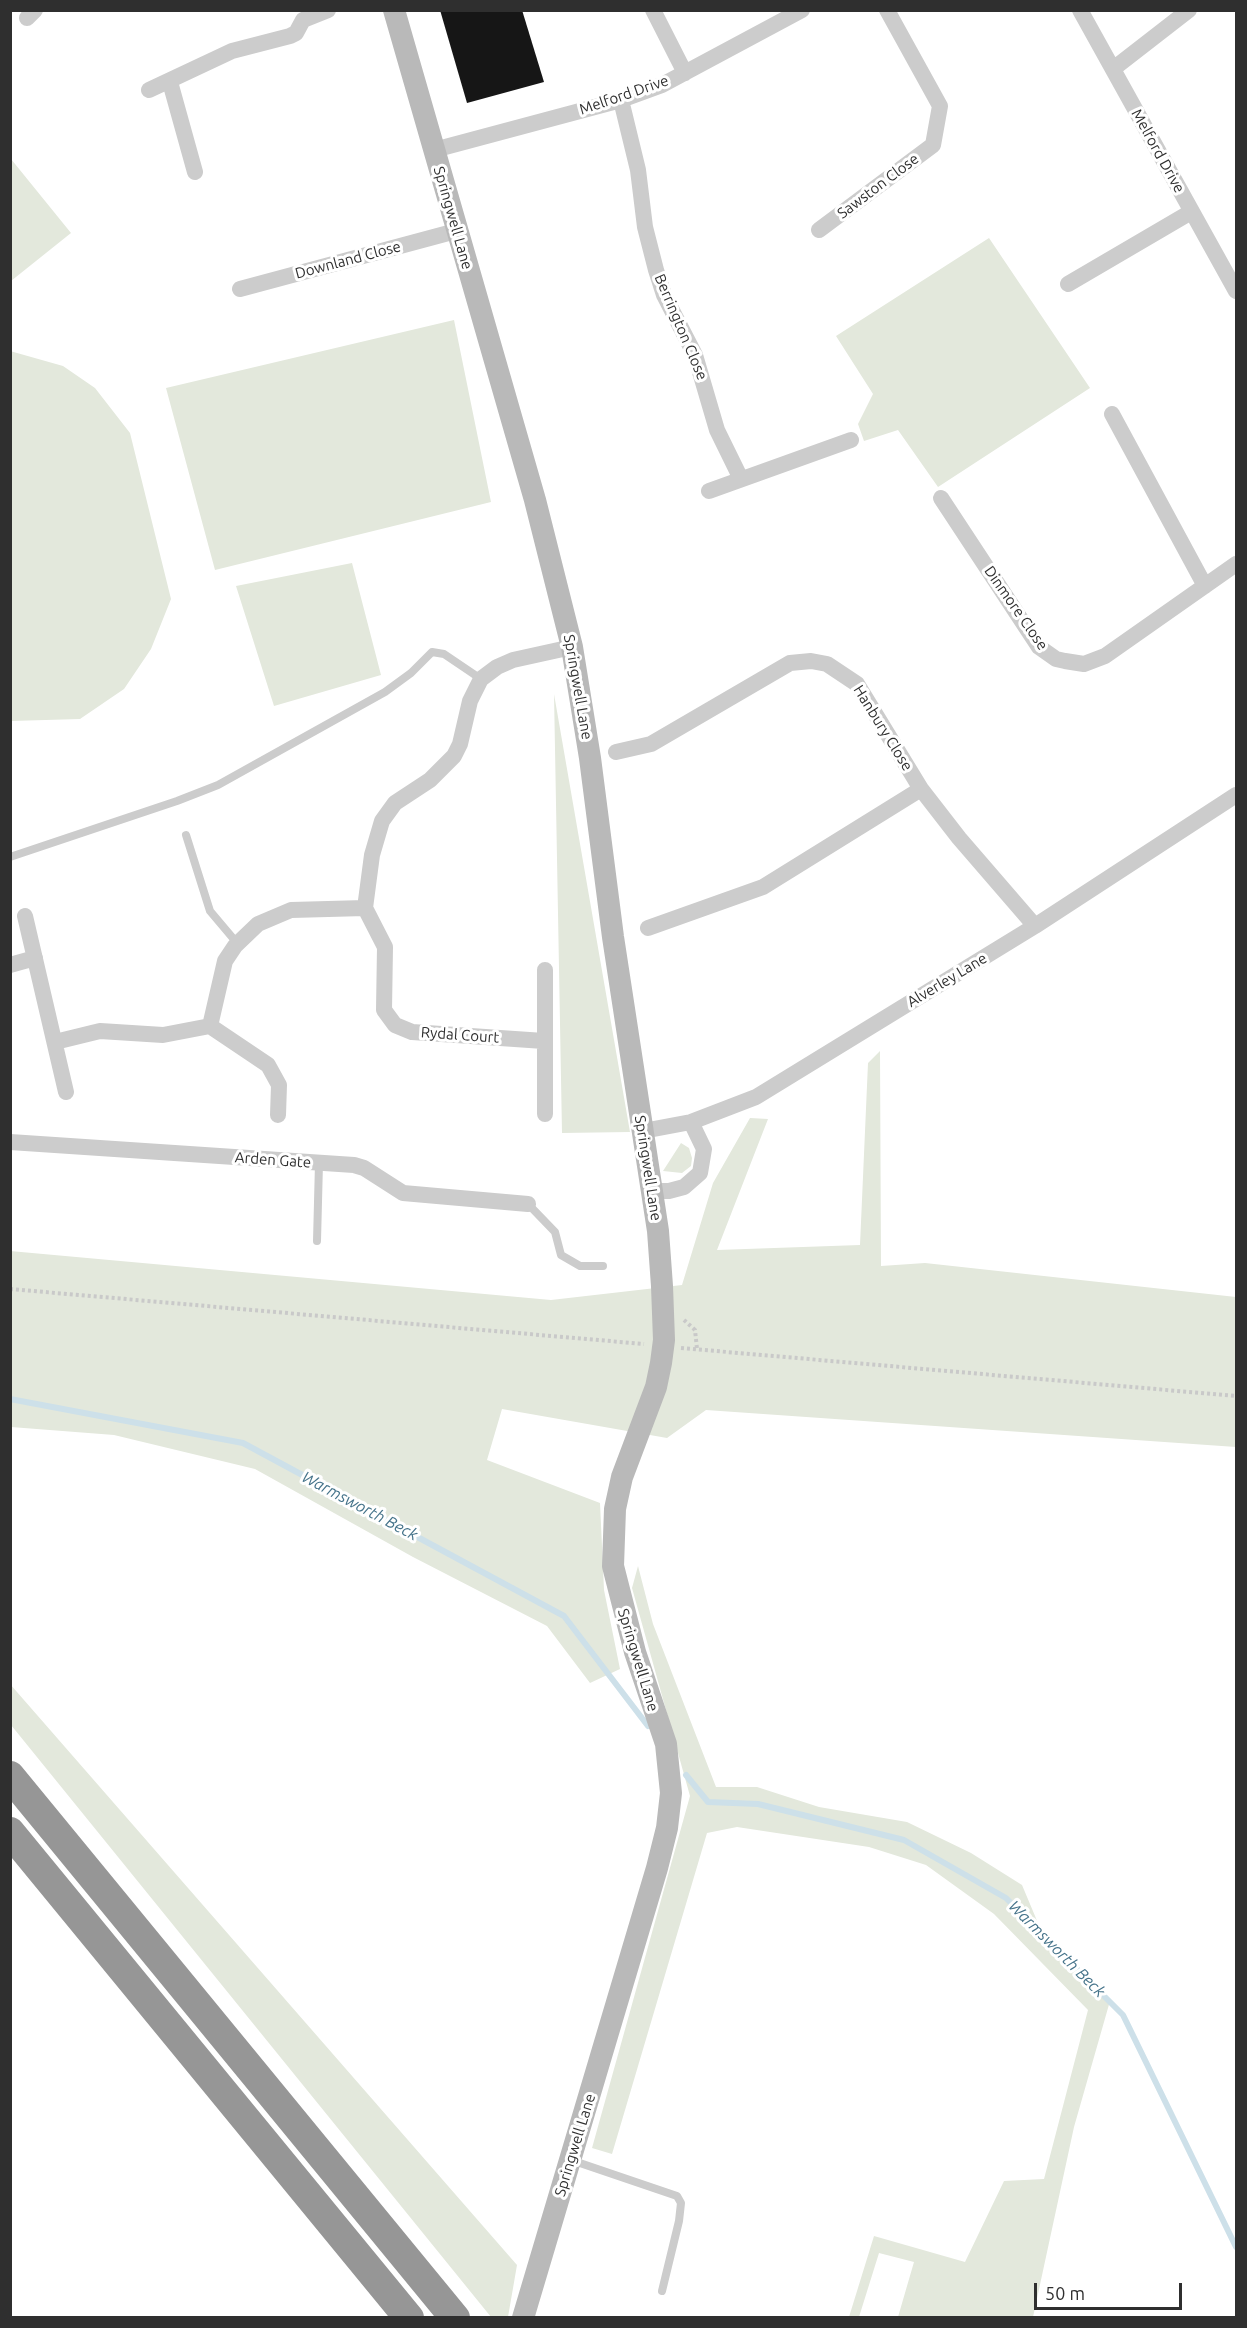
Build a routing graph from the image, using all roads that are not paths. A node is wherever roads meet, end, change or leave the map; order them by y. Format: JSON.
{"nodes":[{"id":1,"x":328,"y":10,"type":"edge"},
{"id":2,"x":394,"y":10,"type":"edge"},
{"id":3,"x":653,"y":10,"type":"edge"},
{"id":4,"x":802,"y":10,"type":"edge"},
{"id":5,"x":887,"y":10,"type":"edge"},
{"id":6,"x":1080,"y":10,"type":"edge"},
{"id":7,"x":1189,"y":10,"type":"edge"},
{"id":8,"x":1113,"y":69,"type":"junction"},
{"id":9,"x":685,"y":73,"type":"junction"},
{"id":10,"x":170,"y":82,"type":"junction"},
{"id":11,"x":148,"y":90,"type":"dead end"},
{"id":12,"x":621,"y":100,"type":"junction"},
{"id":13,"x":434,"y":150,"type":"junction"},
{"id":14,"x":195,"y":172,"type":"dead end"},
{"id":15,"x":1191,"y":212,"type":"junction"},
{"id":16,"x":819,"y":230,"type":"dead end"},
{"id":17,"x":456,"y":231,"type":"junction"},
{"id":18,"x":1232,"y":272,"type":"edge"},
{"id":19,"x":1068,"y":284,"type":"dead end"},
{"id":20,"x":240,"y":289,"type":"dead end"},
{"id":21,"x":1236,"y":291,"type":"edge"},
{"id":22,"x":1113,"y":414,"type":"dead end"},
{"id":23,"x":851,"y":440,"type":"dead end"},
{"id":24,"x":741,"y":479,"type":"junction"},
{"id":25,"x":709,"y":491,"type":"dead end"},
{"id":26,"x":941,"y":498,"type":"dead end"},
{"id":27,"x":1236,"y":564,"type":"edge"},
{"id":28,"x":1205,"y":585,"type":"junction"},
{"id":29,"x":572,"y":647,"type":"junction"},
{"id":30,"x":481,"y":680,"type":"junction"},
{"id":31,"x":616,"y":752,"type":"dead end"},
{"id":32,"x":921,"y":789,"type":"junction"},
{"id":33,"x":1236,"y":795,"type":"edge"},
{"id":34,"x":186,"y":835,"type":"dead end"},
{"id":35,"x":10,"y":857,"type":"edge"},
{"id":36,"x":364,"y":908,"type":"junction"},
{"id":37,"x":25,"y":916,"type":"dead end"},
{"id":38,"x":1035,"y":926,"type":"junction"},
{"id":39,"x":648,"y":928,"type":"dead end"},
{"id":40,"x":237,"y":943,"type":"junction"},
{"id":41,"x":35,"y":958,"type":"junction"},
{"id":42,"x":10,"y":965,"type":"edge"},
{"id":43,"x":545,"y":970,"type":"dead end"},
{"id":44,"x":210,"y":1026,"type":"junction"},
{"id":45,"x":544,"y":1041,"type":"junction"},
{"id":46,"x":55,"y":1042,"type":"junction"},
{"id":47,"x":66,"y":1092,"type":"dead end"},
{"id":48,"x":544,"y":1114,"type":"dead end"},
{"id":49,"x":278,"y":1115,"type":"dead end"},
{"id":50,"x":691,"y":1122,"type":"junction"},
{"id":51,"x":643,"y":1131,"type":"junction"},
{"id":52,"x":10,"y":1143,"type":"edge"},
{"id":53,"x":319,"y":1163,"type":"junction"},
{"id":54,"x":652,"y":1191,"type":"junction"},
{"id":55,"x":528,"y":1204,"type":"joint"},
{"id":56,"x":317,"y":1241,"type":"dead end"},
{"id":57,"x":603,"y":1266,"type":"dead end"},
{"id":58,"x":10,"y":1776,"type":"edge"},
{"id":59,"x":10,"y":1832,"type":"edge"},
{"id":60,"x":570,"y":2160,"type":"junction"},
{"id":61,"x":662,"y":2291,"type":"dead end"},
{"id":62,"x":409,"y":2318,"type":"edge"},
{"id":63,"x":455,"y":2318,"type":"edge"},
{"id":64,"x":523,"y":2318,"type":"edge"}],
"edges":[{"from":1,"to":10,"type":"street"},
{"from":2,"to":13,"type":"street","name":"Springwell Lane"},
{"from":3,"to":9,"type":"street"},
{"from":4,"to":9,"type":"street","name":"Melford Drive"},
{"from":5,"to":16,"type":"street","name":"Sawston Close"},
{"from":6,"to":8,"type":"street","name":"Melford Drive"},
{"from":7,"to":8,"type":"street"},
{"from":8,"to":15,"type":"street","name":"Melford Drive"},
{"from":9,"to":12,"type":"street","name":"Melford Drive"},
{"from":10,"to":11,"type":"street"},
{"from":10,"to":14,"type":"street"},
{"from":12,"to":13,"type":"street","name":"Melford Drive"},
{"from":12,"to":24,"type":"street","name":"Berrington Close"},
{"from":13,"to":17,"type":"street","name":"Springwell Lane"},
{"from":15,"to":18,"type":"street","name":"Melford Drive"},
{"from":15,"to":19,"type":"street"},
{"from":17,"to":20,"type":"street","name":"Downland Close"},
{"from":17,"to":29,"type":"street","name":"Springwell Lane"},
{"from":18,"to":21,"type":"street","name":"Melford Drive"},
{"from":22,"to":28,"type":"street"},
{"from":23,"to":24,"type":"street"},
{"from":24,"to":25,"type":"street"},
{"from":26,"to":28,"type":"street","name":"Dinmore Close"},
{"from":27,"to":28,"type":"street","name":"Dinmore Close"},
{"from":29,"to":30,"type":"street"},
{"from":29,"to":51,"type":"street","name":"Springwell Lane"},
{"from":30,"to":35,"type":"lane"},
{"from":30,"to":36,"type":"street"},
{"from":31,"to":32,"type":"street","name":"Hanbury Close"},
{"from":32,"to":38,"type":"street","name":"Hanbury Close"},
{"from":32,"to":39,"type":"street"},
{"from":33,"to":38,"type":"street","name":"Alverley Lane"},
{"from":34,"to":40,"type":"lane"},
{"from":36,"to":40,"type":"street"},
{"from":36,"to":45,"type":"street","name":"Rydal Court"},
{"from":37,"to":41,"type":"street"},
{"from":38,"to":50,"type":"street","name":"Alverley Lane"},
{"from":40,"to":44,"type":"street"},
{"from":41,"to":42,"type":"street"},
{"from":41,"to":46,"type":"street"},
{"from":43,"to":45,"type":"street"},
{"from":44,"to":46,"type":"street"},
{"from":44,"to":49,"type":"street"},
{"from":45,"to":48,"type":"street"},
{"from":46,"to":47,"type":"street"},
{"from":50,"to":51,"type":"street","name":"Alverley Lane"},
{"from":50,"to":54,"type":"street"},
{"from":51,"to":54,"type":"street","name":"Springwell Lane"},
{"from":52,"to":53,"type":"street","name":"Arden Gate"},
{"from":53,"to":55,"type":"street","name":"Arden Gate"},
{"from":53,"to":56,"type":"lane"},
{"from":54,"to":60,"type":"street","name":"Springwell Lane"},
{"from":55,"to":57,"type":"lane"},
{"from":58,"to":63,"type":"highway"},
{"from":59,"to":62,"type":"highway"},
{"from":60,"to":61,"type":"lane"},
{"from":60,"to":64,"type":"street","name":"Springwell Lane"}]}
